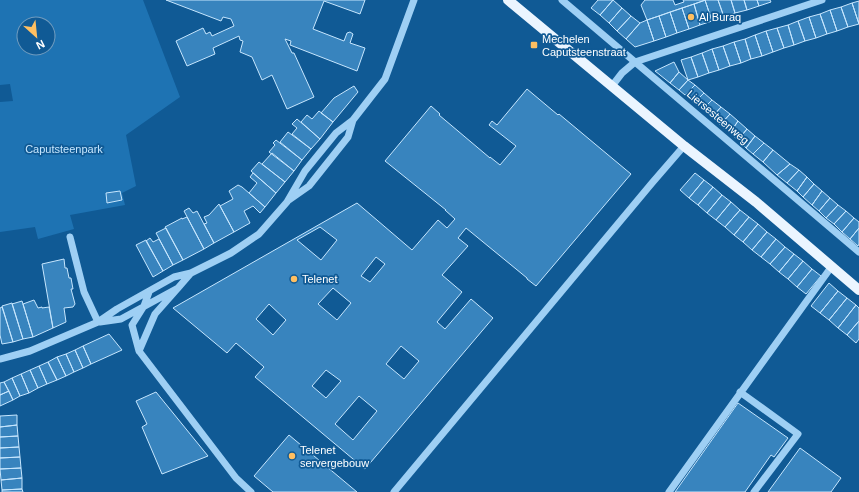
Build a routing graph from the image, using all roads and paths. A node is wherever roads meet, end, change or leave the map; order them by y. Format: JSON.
{"nodes":[{"id":1,"x":414,"y":0,"type":"edge"},
{"id":2,"x":508,"y":0,"type":"edge"},
{"id":3,"x":562,"y":0,"type":"edge"},
{"id":4,"x":822,"y":0,"type":"edge"},
{"id":5,"x":635,"y":62,"type":"junction"},
{"id":6,"x":612,"y":86,"type":"junction"},
{"id":7,"x":353,"y":120,"type":"junction"},
{"id":8,"x":684,"y":146,"type":"junction"},
{"id":9,"x":287,"y":202,"type":"junction"},
{"id":10,"x":70,"y":237,"type":"dead end"},
{"id":11,"x":859,"y":252,"type":"edge"},
{"id":12,"x":832,"y":266,"type":"junction"},
{"id":13,"x":191,"y":273,"type":"junction"},
{"id":14,"x":178,"y":288,"type":"junction"},
{"id":15,"x":859,"y":290,"type":"edge"},
{"id":16,"x":149,"y":292,"type":"junction"},
{"id":17,"x":144,"y":306,"type":"junction"},
{"id":18,"x":98,"y":322,"type":"junction"},
{"id":19,"x":139,"y":351,"type":"junction"},
{"id":20,"x":0,"y":359,"type":"edge"},
{"id":21,"x":740,"y":392,"type":"junction"},
{"id":22,"x":251,"y":492,"type":"edge"},
{"id":23,"x":394,"y":492,"type":"edge"},
{"id":24,"x":669,"y":492,"type":"edge"},
{"id":25,"x":754,"y":492,"type":"edge"}],
"edges":[{"from":1,"to":7,"type":"street"},
{"from":2,"to":6,"type":"main road"},
{"from":3,"to":5,"type":"street","name":"Liersesteenweg"},
{"from":4,"to":5,"type":"street"},
{"from":5,"to":6,"type":"street"},
{"from":5,"to":11,"type":"street","name":"Liersesteenweg"},
{"from":6,"to":8,"type":"main road"},
{"from":7,"to":9,"type":"street"},
{"from":7,"to":9,"type":"street"},
{"from":8,"to":12,"type":"main road"},
{"from":8,"to":23,"type":"street"},
{"from":9,"to":13,"type":"street"},
{"from":10,"to":18,"type":"street"},
{"from":12,"to":15,"type":"main road"},
{"from":12,"to":21,"type":"street"},
{"from":13,"to":14,"type":"street"},
{"from":13,"to":16,"type":"street"},
{"from":14,"to":17,"type":"street"},
{"from":14,"to":19,"type":"street"},
{"from":16,"to":17,"type":"street"},
{"from":16,"to":18,"type":"street"},
{"from":17,"to":18,"type":"street"},
{"from":17,"to":19,"type":"street"},
{"from":18,"to":20,"type":"street"},
{"from":19,"to":22,"type":"street"},
{"from":21,"to":24,"type":"street"},
{"from":21,"to":25,"type":"street"}]}
